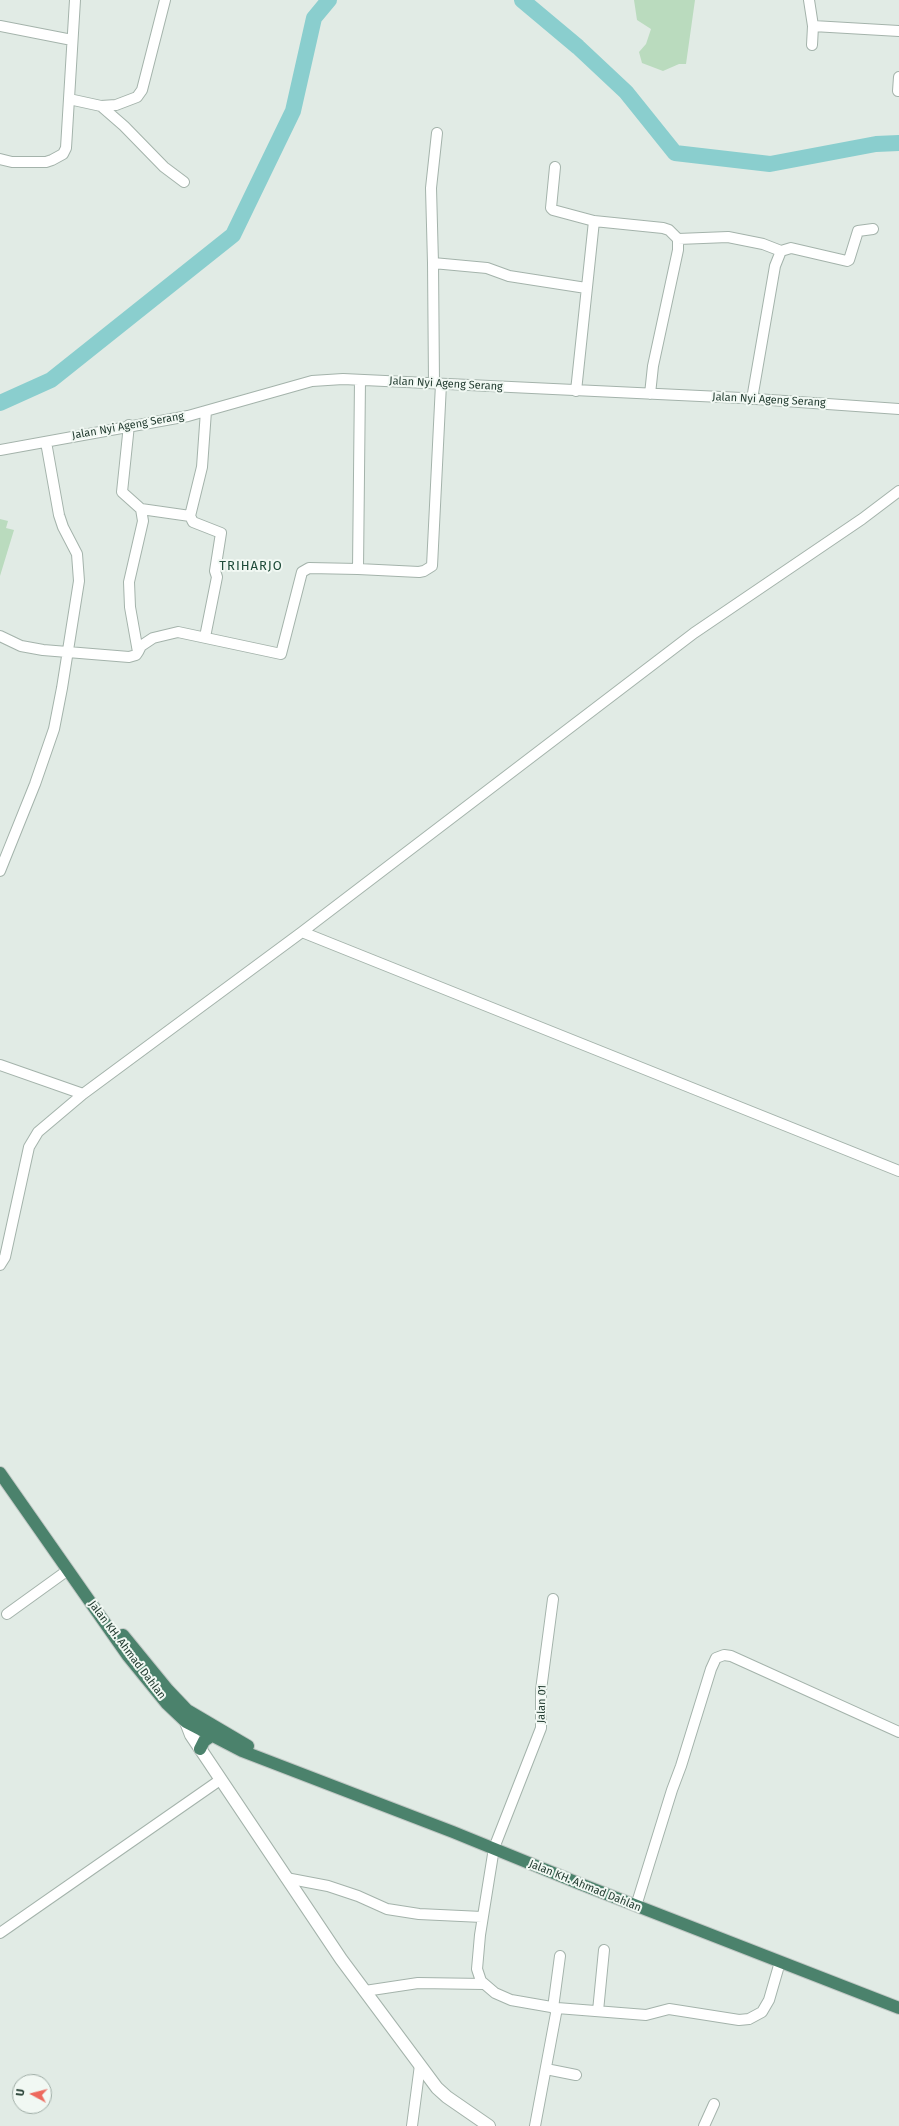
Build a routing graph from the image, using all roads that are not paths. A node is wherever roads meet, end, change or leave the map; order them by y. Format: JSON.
{"nodes":[{"id":1,"x":76,"y":0,"type":"edge"},
{"id":2,"x":165,"y":0,"type":"edge"},
{"id":3,"x":809,"y":0,"type":"edge"},
{"id":4,"x":0,"y":26,"type":"edge"},
{"id":5,"x":813,"y":26,"type":"junction"},
{"id":6,"x":899,"y":32,"type":"edge"},
{"id":7,"x":72,"y":40,"type":"junction"},
{"id":8,"x":812,"y":45,"type":"dead end"},
{"id":9,"x":899,"y":77,"type":"edge"},
{"id":10,"x":898,"y":91,"type":"dead end"},
{"id":11,"x":70,"y":99,"type":"junction"},
{"id":12,"x":101,"y":106,"type":"junction"},
{"id":13,"x":437,"y":133,"type":"dead end"},
{"id":14,"x":0,"y":159,"type":"edge"},
{"id":15,"x":555,"y":167,"type":"dead end"},
{"id":16,"x":184,"y":182,"type":"dead end"},
{"id":17,"x":594,"y":221,"type":"junction"},
{"id":18,"x":873,"y":229,"type":"dead end"},
{"id":19,"x":678,"y":239,"type":"junction"},
{"id":20,"x":781,"y":251,"type":"junction"},
{"id":21,"x":433,"y":263,"type":"junction"},
{"id":22,"x":586,"y":288,"type":"junction"},
{"id":23,"x":360,"y":380,"type":"junction"},
{"id":24,"x":438,"y":384,"type":"junction"},
{"id":25,"x":576,"y":391,"type":"junction"},
{"id":26,"x":650,"y":394,"type":"junction"},
{"id":27,"x":752,"y":398,"type":"junction"},
{"id":28,"x":899,"y":409,"type":"edge"},
{"id":29,"x":206,"y":411,"type":"junction"},
{"id":30,"x":129,"y":425,"type":"junction"},
{"id":31,"x":46,"y":442,"type":"junction"},
{"id":32,"x":0,"y":450,"type":"edge"},
{"id":33,"x":899,"y":491,"type":"edge"},
{"id":34,"x":141,"y":509,"type":"junction"},
{"id":35,"x":190,"y":516,"type":"junction"},
{"id":36,"x":358,"y":570,"type":"junction"},
{"id":37,"x":0,"y":636,"type":"edge"},
{"id":38,"x":205,"y":637,"type":"junction"},
{"id":39,"x":67,"y":652,"type":"junction"},
{"id":40,"x":138,"y":652,"type":"junction"},
{"id":41,"x":0,"y":871,"type":"edge"},
{"id":42,"x":302,"y":932,"type":"junction"},
{"id":43,"x":0,"y":1065,"type":"edge"},
{"id":44,"x":83,"y":1094,"type":"junction"},
{"id":45,"x":899,"y":1171,"type":"edge"},
{"id":46,"x":0,"y":1265,"type":"edge"},
{"id":47,"x":0,"y":1473,"type":"edge"},
{"id":48,"x":66,"y":1572,"type":"junction"},
{"id":49,"x":553,"y":1599,"type":"dead end"},
{"id":50,"x":7,"y":1614,"type":"dead end"},
{"id":51,"x":187,"y":1716,"type":"junction"},
{"id":52,"x":899,"y":1732,"type":"edge"},
{"id":53,"x":216,"y":1733,"type":"junction"},
{"id":54,"x":200,"y":1749,"type":"junction"},
{"id":55,"x":220,"y":1780,"type":"junction"},
{"id":56,"x":494,"y":1848,"type":"junction"},
{"id":57,"x":286,"y":1878,"type":"junction"},
{"id":58,"x":636,"y":1906,"type":"junction"},
{"id":59,"x":482,"y":1917,"type":"junction"},
{"id":60,"x":0,"y":1933,"type":"edge"},
{"id":61,"x":604,"y":1950,"type":"dead end"},
{"id":62,"x":560,"y":1956,"type":"dead end"},
{"id":63,"x":780,"y":1962,"type":"junction"},
{"id":64,"x":484,"y":1984,"type":"junction"},
{"id":65,"x":365,"y":1991,"type":"junction"},
{"id":66,"x":555,"y":2008,"type":"junction"},
{"id":67,"x":899,"y":2008,"type":"edge"},
{"id":68,"x":598,"y":2011,"type":"junction"},
{"id":69,"x":420,"y":2065,"type":"junction"},
{"id":70,"x":546,"y":2069,"type":"junction"},
{"id":71,"x":576,"y":2075,"type":"dead end"},
{"id":72,"x":714,"y":2104,"type":"dead end"},
{"id":73,"x":412,"y":2126,"type":"edge"},
{"id":74,"x":490,"y":2126,"type":"edge"},
{"id":75,"x":535,"y":2126,"type":"edge"},
{"id":76,"x":704,"y":2126,"type":"edge"}],
"edges":[{"from":1,"to":7,"type":"street"},
{"from":2,"to":12,"type":"street"},
{"from":3,"to":5,"type":"street"},
{"from":4,"to":7,"type":"street"},
{"from":5,"to":6,"type":"street"},
{"from":5,"to":8,"type":"street"},
{"from":7,"to":11,"type":"street"},
{"from":9,"to":10,"type":"street"},
{"from":11,"to":12,"type":"street"},
{"from":11,"to":14,"type":"street"},
{"from":12,"to":16,"type":"street"},
{"from":13,"to":21,"type":"street"},
{"from":15,"to":17,"type":"street"},
{"from":17,"to":19,"type":"street"},
{"from":17,"to":22,"type":"street"},
{"from":18,"to":20,"type":"street"},
{"from":19,"to":20,"type":"street"},
{"from":19,"to":26,"type":"street"},
{"from":20,"to":27,"type":"street"},
{"from":21,"to":22,"type":"street"},
{"from":21,"to":24,"type":"street"},
{"from":22,"to":25,"type":"street"},
{"from":23,"to":24,"type":"street","name":"Jalan Nyi Ageng Serang"},
{"from":23,"to":29,"type":"street","name":"Jalan Nyi Ageng Serang"},
{"from":23,"to":36,"type":"street"},
{"from":24,"to":25,"type":"street","name":"Jalan Nyi Ageng Serang"},
{"from":24,"to":36,"type":"street"},
{"from":25,"to":26,"type":"street","name":"Jalan Nyi Ageng Serang"},
{"from":26,"to":27,"type":"street","name":"Jalan Nyi Ageng Serang"},
{"from":27,"to":28,"type":"street","name":"Jalan Nyi Ageng Serang"},
{"from":29,"to":30,"type":"street","name":"Jalan Nyi Ageng Serang"},
{"from":29,"to":35,"type":"street"},
{"from":30,"to":31,"type":"street","name":"Jalan Nyi Ageng Serang"},
{"from":30,"to":34,"type":"street"},
{"from":31,"to":32,"type":"street","name":"Jalan Nyi Ageng Serang"},
{"from":31,"to":39,"type":"street"},
{"from":33,"to":42,"type":"street"},
{"from":34,"to":35,"type":"street"},
{"from":34,"to":40,"type":"street"},
{"from":35,"to":38,"type":"street"},
{"from":36,"to":38,"type":"street"},
{"from":37,"to":39,"type":"street"},
{"from":38,"to":40,"type":"street"},
{"from":39,"to":40,"type":"street"},
{"from":39,"to":41,"type":"street"},
{"from":42,"to":44,"type":"street"},
{"from":42,"to":45,"type":"street"},
{"from":43,"to":44,"type":"street"},
{"from":44,"to":46,"type":"street"},
{"from":47,"to":48,"type":"highway","name":"Jalan KH. Ahmad Dahlan"},
{"from":48,"to":50,"type":"street"},
{"from":48,"to":51,"type":"highway","name":"Jalan KH. Ahmad Dahlan"},
{"from":49,"to":56,"type":"street","name":"Jalan 01"},
{"from":51,"to":53,"type":"highway","name":"Jalan KH. Ahmad Dahlan"},
{"from":51,"to":54,"type":"street"},
{"from":52,"to":58,"type":"street"},
{"from":53,"to":54,"type":"highway"},
{"from":53,"to":56,"type":"highway","name":"Jalan KH. Ahmad Dahlan"},
{"from":54,"to":55,"type":"street"},
{"from":55,"to":57,"type":"street"},
{"from":55,"to":60,"type":"street"},
{"from":56,"to":58,"type":"highway","name":"Jalan KH. Ahmad Dahlan"},
{"from":56,"to":59,"type":"street","name":"Jalan 01"},
{"from":57,"to":59,"type":"street"},
{"from":57,"to":65,"type":"street"},
{"from":58,"to":63,"type":"highway","name":"Jalan KH. Ahmad Dahlan"},
{"from":59,"to":64,"type":"street","name":"Jalan 01"},
{"from":61,"to":68,"type":"street"},
{"from":62,"to":66,"type":"street"},
{"from":63,"to":67,"type":"highway","name":"Jalan KH. Ahmad Dahlan"},
{"from":63,"to":68,"type":"street"},
{"from":64,"to":65,"type":"street"},
{"from":64,"to":66,"type":"street"},
{"from":65,"to":69,"type":"street"},
{"from":66,"to":68,"type":"street"},
{"from":66,"to":70,"type":"street"},
{"from":69,"to":73,"type":"street"},
{"from":69,"to":74,"type":"street"},
{"from":70,"to":71,"type":"street"},
{"from":70,"to":75,"type":"street"},
{"from":72,"to":76,"type":"street"}]}
